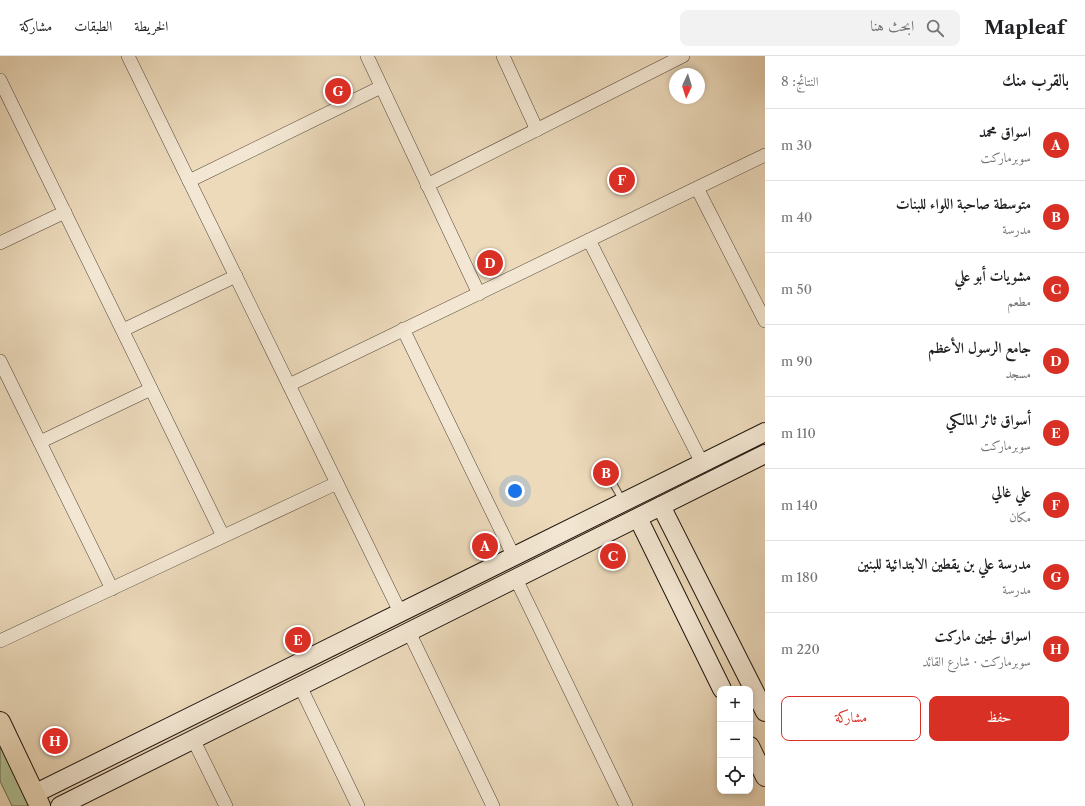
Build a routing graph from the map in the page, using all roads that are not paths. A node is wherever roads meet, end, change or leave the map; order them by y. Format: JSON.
{"nodes":[{"id":1,"x":128,"y":56,"type":"edge"},
{"id":2,"x":367,"y":56,"type":"edge"},
{"id":3,"x":503,"y":56,"type":"edge"},
{"id":4,"x":683,"y":56,"type":"edge"},
{"id":5,"x":0,"y":80,"type":"edge"},
{"id":6,"x":381,"y":87,"type":"junction"},
{"id":7,"x":536,"y":130,"type":"junction"},
{"id":8,"x":765,"y":155,"type":"edge"},
{"id":9,"x":189,"y":181,"type":"junction"},
{"id":10,"x":427,"y":185,"type":"junction"},
{"id":11,"x":697,"y":188,"type":"junction"},
{"id":12,"x":65,"y":212,"type":"junction"},
{"id":13,"x":588,"y":240,"type":"junction"},
{"id":14,"x":0,"y":243,"type":"edge"},
{"id":15,"x":236,"y":276,"type":"junction"},
{"id":16,"x":479,"y":294,"type":"junction"},
{"id":17,"x":765,"y":321,"type":"edge"},
{"id":18,"x":403,"y":329,"type":"junction"},
{"id":19,"x":123,"y":330,"type":"junction"},
{"id":20,"x":0,"y":361,"type":"edge"},
{"id":21,"x":289,"y":385,"type":"junction"},
{"id":22,"x":151,"y":389,"type":"junction"},
{"id":23,"x":765,"y":432,"type":"edge"},
{"id":24,"x":40,"y":442,"type":"junction"},
{"id":25,"x":765,"y":454,"type":"edge"},
{"id":26,"x":702,"y":463,"type":"junction"},
{"id":27,"x":611,"y":480,"type":"dead end"},
{"id":28,"x":337,"y":483,"type":"junction"},
{"id":29,"x":623,"y":501,"type":"junction"},
{"id":30,"x":661,"y":506,"type":"junction"},
{"id":31,"x":638,"y":518,"type":"junction"},
{"id":32,"x":223,"y":536,"type":"junction"},
{"id":33,"x":513,"y":555,"type":"junction"},
{"id":34,"x":516,"y":578,"type":"junction"},
{"id":35,"x":456,"y":585,"type":"junction"},
{"id":36,"x":112,"y":588,"type":"junction"},
{"id":37,"x":466,"y":604,"type":"junction"},
{"id":38,"x":400,"y":612,"type":"junction"},
{"id":39,"x":409,"y":632,"type":"junction"},
{"id":40,"x":0,"y":641,"type":"edge"},
{"id":41,"x":300,"y":686,"type":"junction"},
{"id":42,"x":721,"y":686,"type":"edge"},
{"id":43,"x":765,"y":712,"type":"edge"},
{"id":44,"x":0,"y":722,"type":"edge"},
{"id":45,"x":193,"y":739,"type":"junction"},
{"id":46,"x":753,"y":752,"type":"edge"},
{"id":47,"x":82,"y":770,"type":"junction"},
{"id":48,"x":765,"y":776,"type":"edge"},
{"id":49,"x":93,"y":790,"type":"junction"},
{"id":50,"x":37,"y":800,"type":"edge"},
{"id":51,"x":60,"y":806,"type":"edge"},
{"id":52,"x":226,"y":806,"type":"edge"},
{"id":53,"x":358,"y":806,"type":"edge"},
{"id":54,"x":493,"y":806,"type":"edge"},
{"id":55,"x":626,"y":806,"type":"edge"}],
"edges":[{"from":1,"to":9,"type":"street"},
{"from":2,"to":6,"type":"street"},
{"from":3,"to":7,"type":"street"},
{"from":4,"to":7,"type":"street"},
{"from":5,"to":12,"type":"street"},
{"from":6,"to":9,"type":"street"},
{"from":6,"to":10,"type":"street"},
{"from":7,"to":10,"type":"street"},
{"from":8,"to":11,"type":"street"},
{"from":9,"to":15,"type":"street"},
{"from":10,"to":16,"type":"street"},
{"from":11,"to":13,"type":"street"},
{"from":11,"to":17,"type":"street"},
{"from":12,"to":14,"type":"street"},
{"from":12,"to":19,"type":"street"},
{"from":13,"to":16,"type":"street"},
{"from":13,"to":26,"type":"street"},
{"from":15,"to":19,"type":"street"},
{"from":15,"to":21,"type":"street"},
{"from":16,"to":18,"type":"street"},
{"from":18,"to":21,"type":"street"},
{"from":18,"to":33,"type":"street"},
{"from":19,"to":22,"type":"street"},
{"from":20,"to":24,"type":"street"},
{"from":21,"to":28,"type":"street"},
{"from":22,"to":24,"type":"street"},
{"from":22,"to":32,"type":"street"},
{"from":23,"to":26,"type":"street"},
{"from":24,"to":36,"type":"street"},
{"from":25,"to":30,"type":"street"},
{"from":26,"to":29,"type":"street"},
{"from":27,"to":29,"type":"lane"},
{"from":28,"to":32,"type":"street"},
{"from":28,"to":38,"type":"street"},
{"from":29,"to":33,"type":"street"},
{"from":30,"to":31,"type":"street"},
{"from":30,"to":43,"type":"street"},
{"from":31,"to":34,"type":"street"},
{"from":31,"to":42,"type":"street"},
{"from":32,"to":36,"type":"street"},
{"from":33,"to":35,"type":"street"},
{"from":34,"to":37,"type":"street"},
{"from":34,"to":55,"type":"street"},
{"from":35,"to":37,"type":"street"},
{"from":35,"to":38,"type":"street"},
{"from":36,"to":40,"type":"street"},
{"from":37,"to":39,"type":"street"},
{"from":38,"to":47,"type":"street"},
{"from":39,"to":41,"type":"street"},
{"from":39,"to":54,"type":"street"},
{"from":41,"to":45,"type":"street"},
{"from":41,"to":53,"type":"street"},
{"from":44,"to":50,"type":"main road"},
{"from":45,"to":49,"type":"street"},
{"from":45,"to":52,"type":"street"},
{"from":46,"to":48,"type":"street"},
{"from":47,"to":49,"type":"street"},
{"from":47,"to":50,"type":"street"},
{"from":49,"to":51,"type":"street"}]}
